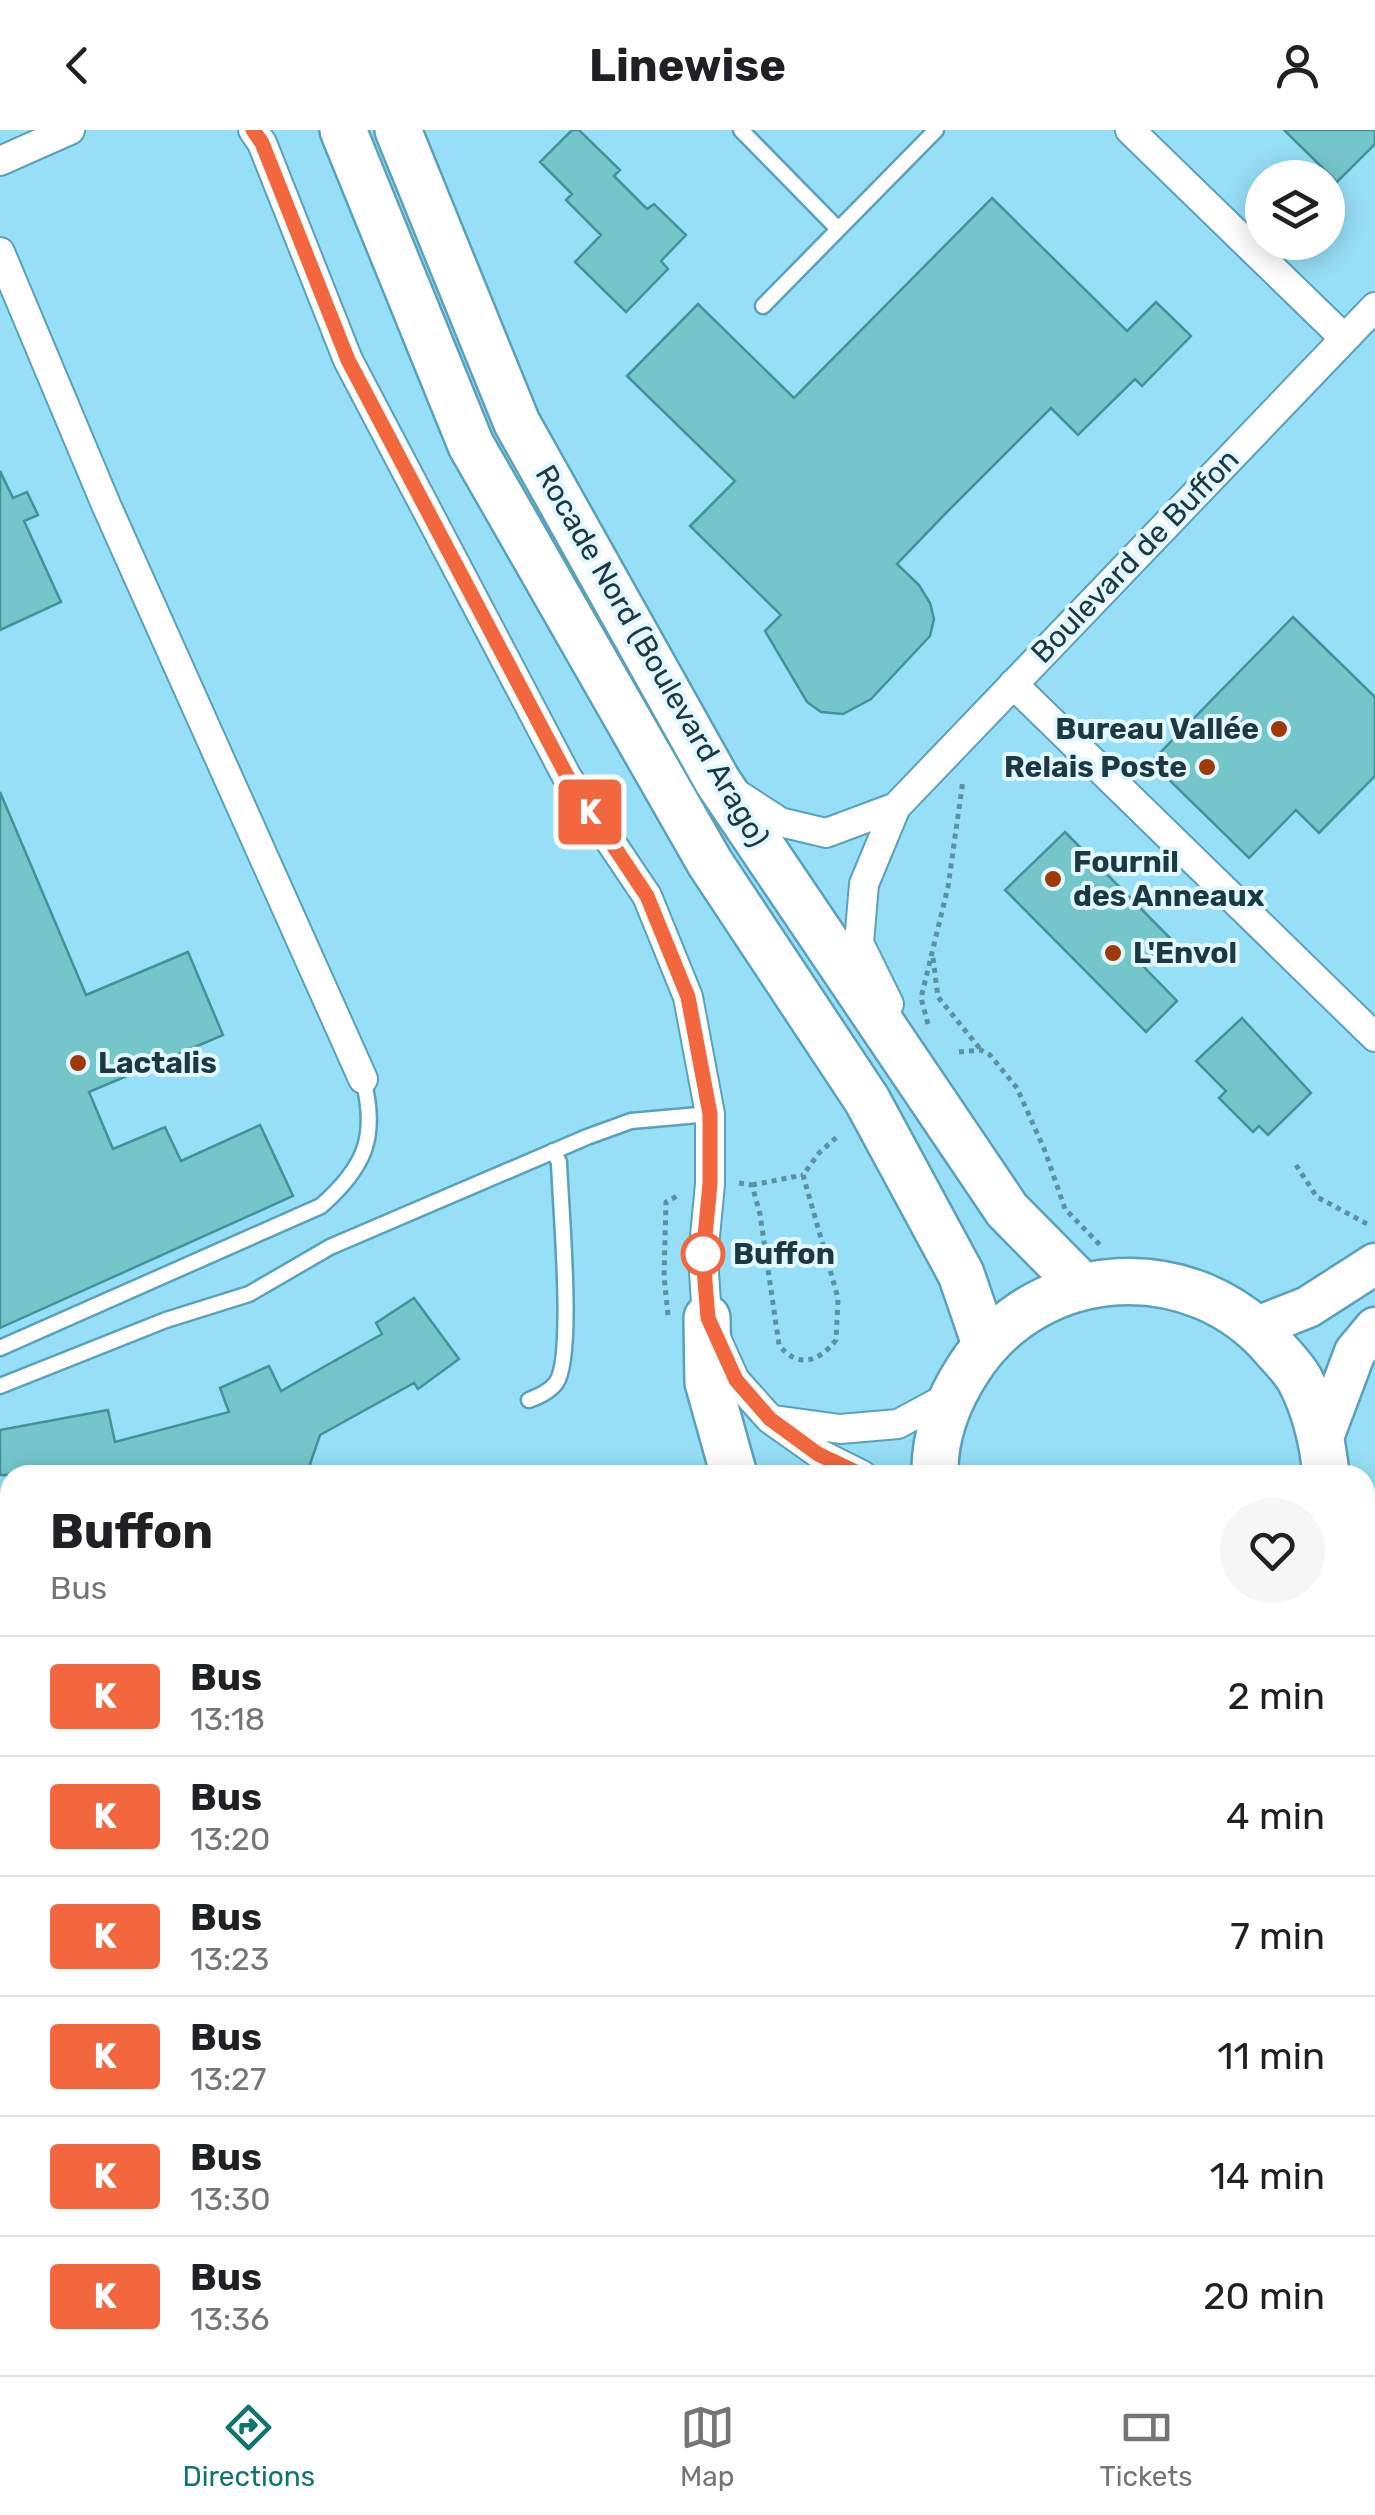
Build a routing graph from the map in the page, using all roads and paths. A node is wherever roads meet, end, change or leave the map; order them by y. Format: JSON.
{"nodes":[{"id":1,"x":70,"y":130,"type":"edge"},
{"id":2,"x":252,"y":130,"type":"edge"},
{"id":3,"x":343,"y":130,"type":"edge"},
{"id":4,"x":398,"y":130,"type":"edge"},
{"id":5,"x":740,"y":130,"type":"edge"},
{"id":6,"x":913,"y":130,"type":"edge"},
{"id":7,"x":1130,"y":130,"type":"edge"},
{"id":8,"x":930,"y":136,"type":"edge"},
{"id":9,"x":0,"y":162,"type":"edge"},
{"id":10,"x":838,"y":230,"type":"junction"},
{"id":11,"x":0,"y":252,"type":"edge"},
{"id":12,"x":763,"y":306,"type":"dead end"},
{"id":13,"x":1375,"y":307,"type":"edge"},
{"id":14,"x":1344,"y":338,"type":"junction"},
{"id":15,"x":1013,"y":684,"type":"junction"},
{"id":16,"x":972,"y":770,"type":"dead end"},
{"id":17,"x":718,"y":782,"type":"junction"},
{"id":18,"x":896,"y":806,"type":"junction"},
{"id":19,"x":932,"y":955,"type":"junction"},
{"id":20,"x":929,"y":1028,"type":"dead end"},
{"id":21,"x":1375,"y":1036,"type":"edge"},
{"id":22,"x":981,"y":1050,"type":"junction"},
{"id":23,"x":959,"y":1052,"type":"dead end"},
{"id":24,"x":363,"y":1079,"type":"joint"},
{"id":25,"x":710,"y":1114,"type":"junction"},
{"id":26,"x":943,"y":1118,"type":"junction"},
{"id":27,"x":839,"y":1135,"type":"dead end"},
{"id":28,"x":553,"y":1151,"type":"junction"},
{"id":29,"x":1296,"y":1165,"type":"dead end"},
{"id":30,"x":803,"y":1175,"type":"junction"},
{"id":31,"x":738,"y":1182,"type":"dead end"},
{"id":32,"x":752,"y":1185,"type":"junction"},
{"id":33,"x":1373,"y":1245,"type":"edge"},
{"id":34,"x":1092,"y":1266,"type":"junction"},
{"id":35,"x":708,"y":1318,"type":"junction"},
{"id":36,"x":1256,"y":1327,"type":"junction"},
{"id":37,"x":1375,"y":1328,"type":"edge"},
{"id":38,"x":984,"y":1344,"type":"junction"},
{"id":39,"x":0,"y":1348,"type":"edge"},
{"id":40,"x":0,"y":1386,"type":"edge"},
{"id":41,"x":950,"y":1396,"type":"junction"},
{"id":42,"x":529,"y":1400,"type":"dead end"},
{"id":43,"x":770,"y":1419,"type":"junction"},
{"id":44,"x":1324,"y":1458,"type":"edge"},
{"id":45,"x":731,"y":1465,"type":"edge"},
{"id":46,"x":841,"y":1465,"type":"edge"},
{"id":47,"x":935,"y":1465,"type":"edge"}],
"edges":[{"from":1,"to":9,"type":"street"},
{"from":2,"to":25,"type":"street"},
{"from":3,"to":38,"type":"main road"},
{"from":4,"to":17,"type":"main road","name":"Rocade Nord (Boulevard Arago)"},
{"from":5,"to":10,"type":"lane"},
{"from":6,"to":8,"type":"lane"},
{"from":7,"to":14,"type":"street"},
{"from":8,"to":10,"type":"lane"},
{"from":10,"to":12,"type":"lane"},
{"from":11,"to":24,"type":"street"},
{"from":13,"to":14,"type":"street","name":"Boulevard de Buffon"},
{"from":14,"to":15,"type":"street","name":"Boulevard de Buffon"},
{"from":15,"to":18,"type":"street","name":"Boulevard de Buffon"},
{"from":15,"to":21,"type":"street"},
{"from":16,"to":19,"type":"path"},
{"from":17,"to":18,"type":"street"},
{"from":17,"to":26,"type":"main road","name":"Rocade Nord (Boulevard Arago)"},
{"from":18,"to":26,"type":"street"},
{"from":19,"to":20,"type":"path"},
{"from":19,"to":22,"type":"path"},
{"from":22,"to":23,"type":"path"},
{"from":22,"to":34,"type":"path"},
{"from":24,"to":39,"type":"lane"},
{"from":25,"to":28,"type":"lane"},
{"from":25,"to":35,"type":"street"},
{"from":26,"to":34,"type":"main road","name":"Rocade Nord (Boulevard Arago)"},
{"from":27,"to":30,"type":"path"},
{"from":28,"to":40,"type":"lane"},
{"from":28,"to":42,"type":"lane"},
{"from":29,"to":33,"type":"path"},
{"from":30,"to":32,"type":"path"},
{"from":30,"to":32,"type":"path"},
{"from":31,"to":32,"type":"path"},
{"from":33,"to":36,"type":"main road"},
{"from":34,"to":36,"type":"main road"},
{"from":34,"to":38,"type":"main road"},
{"from":35,"to":43,"type":"street"},
{"from":35,"to":45,"type":"main road"},
{"from":36,"to":44,"type":"main road"},
{"from":37,"to":44,"type":"main road"},
{"from":38,"to":41,"type":"main road"},
{"from":41,"to":43,"type":"street"},
{"from":41,"to":47,"type":"main road"},
{"from":43,"to":46,"type":"street"}]}
